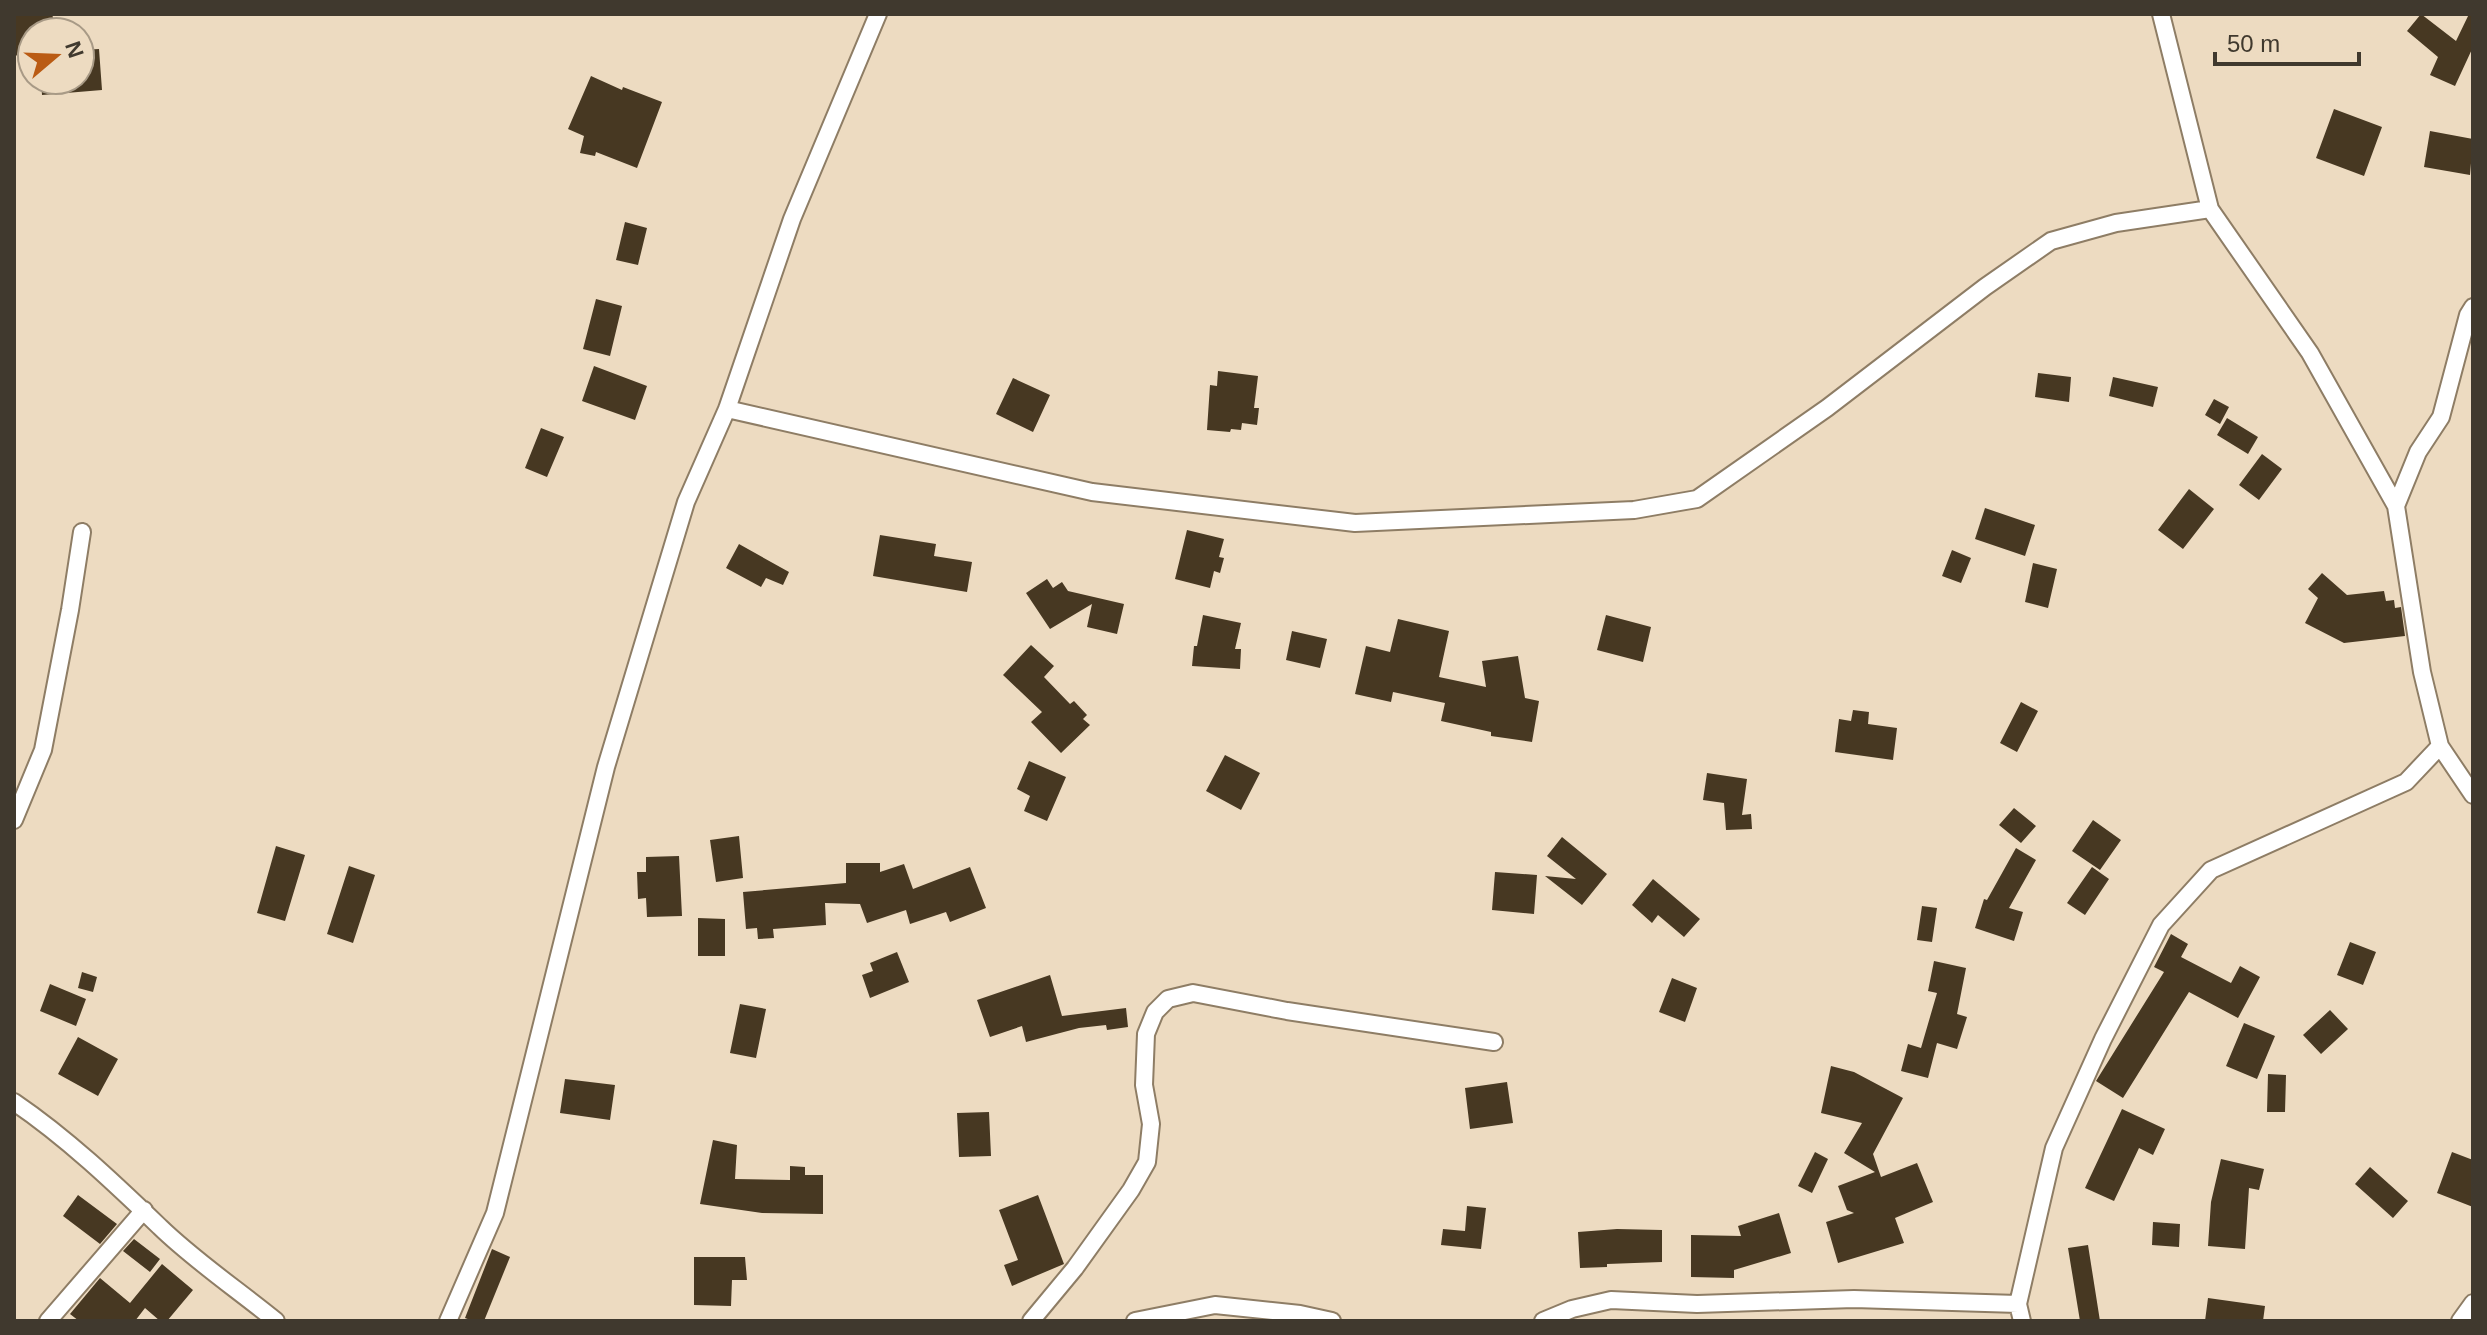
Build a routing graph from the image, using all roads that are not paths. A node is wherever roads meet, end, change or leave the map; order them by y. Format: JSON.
{"nodes":[{"id":1,"x":878,"y":14,"type":"edge"},
{"id":2,"x":2161,"y":14,"type":"edge"},
{"id":3,"x":2210,"y":209,"type":"junction"},
{"id":4,"x":2473,"y":307,"type":"edge"},
{"id":5,"x":727,"y":409,"type":"junction"},
{"id":6,"x":2396,"y":506,"type":"junction"},
{"id":7,"x":82,"y":532,"type":"dead end"},
{"id":8,"x":2440,"y":746,"type":"junction"},
{"id":9,"x":2473,"y":795,"type":"edge"},
{"id":10,"x":14,"y":820,"type":"edge"},
{"id":11,"x":1494,"y":1042,"type":"dead end"},
{"id":12,"x":14,"y":1102,"type":"edge"},
{"id":13,"x":144,"y":1210,"type":"junction"},
{"id":14,"x":2473,"y":1303,"type":"edge"},
{"id":15,"x":2018,"y":1304,"type":"junction"},
{"id":16,"x":48,"y":1321,"type":"edge"},
{"id":17,"x":276,"y":1321,"type":"edge"},
{"id":18,"x":448,"y":1321,"type":"edge"},
{"id":19,"x":1031,"y":1321,"type":"edge"},
{"id":20,"x":1135,"y":1321,"type":"edge"},
{"id":21,"x":1332,"y":1321,"type":"edge"},
{"id":22,"x":1543,"y":1321,"type":"edge"},
{"id":23,"x":2022,"y":1321,"type":"edge"},
{"id":24,"x":2460,"y":1321,"type":"edge"}],
"edges":[{"from":1,"to":5,"type":"street"},
{"from":2,"to":3,"type":"street"},
{"from":3,"to":5,"type":"street"},
{"from":3,"to":6,"type":"street"},
{"from":4,"to":6,"type":"street"},
{"from":5,"to":18,"type":"street"},
{"from":6,"to":8,"type":"street"},
{"from":7,"to":10,"type":"street"},
{"from":8,"to":9,"type":"street"},
{"from":8,"to":15,"type":"street"},
{"from":11,"to":19,"type":"street"},
{"from":12,"to":13,"type":"street"},
{"from":13,"to":16,"type":"street"},
{"from":13,"to":17,"type":"street"},
{"from":14,"to":24,"type":"street"},
{"from":15,"to":22,"type":"street"},
{"from":15,"to":23,"type":"street"},
{"from":20,"to":21,"type":"street"}]}
